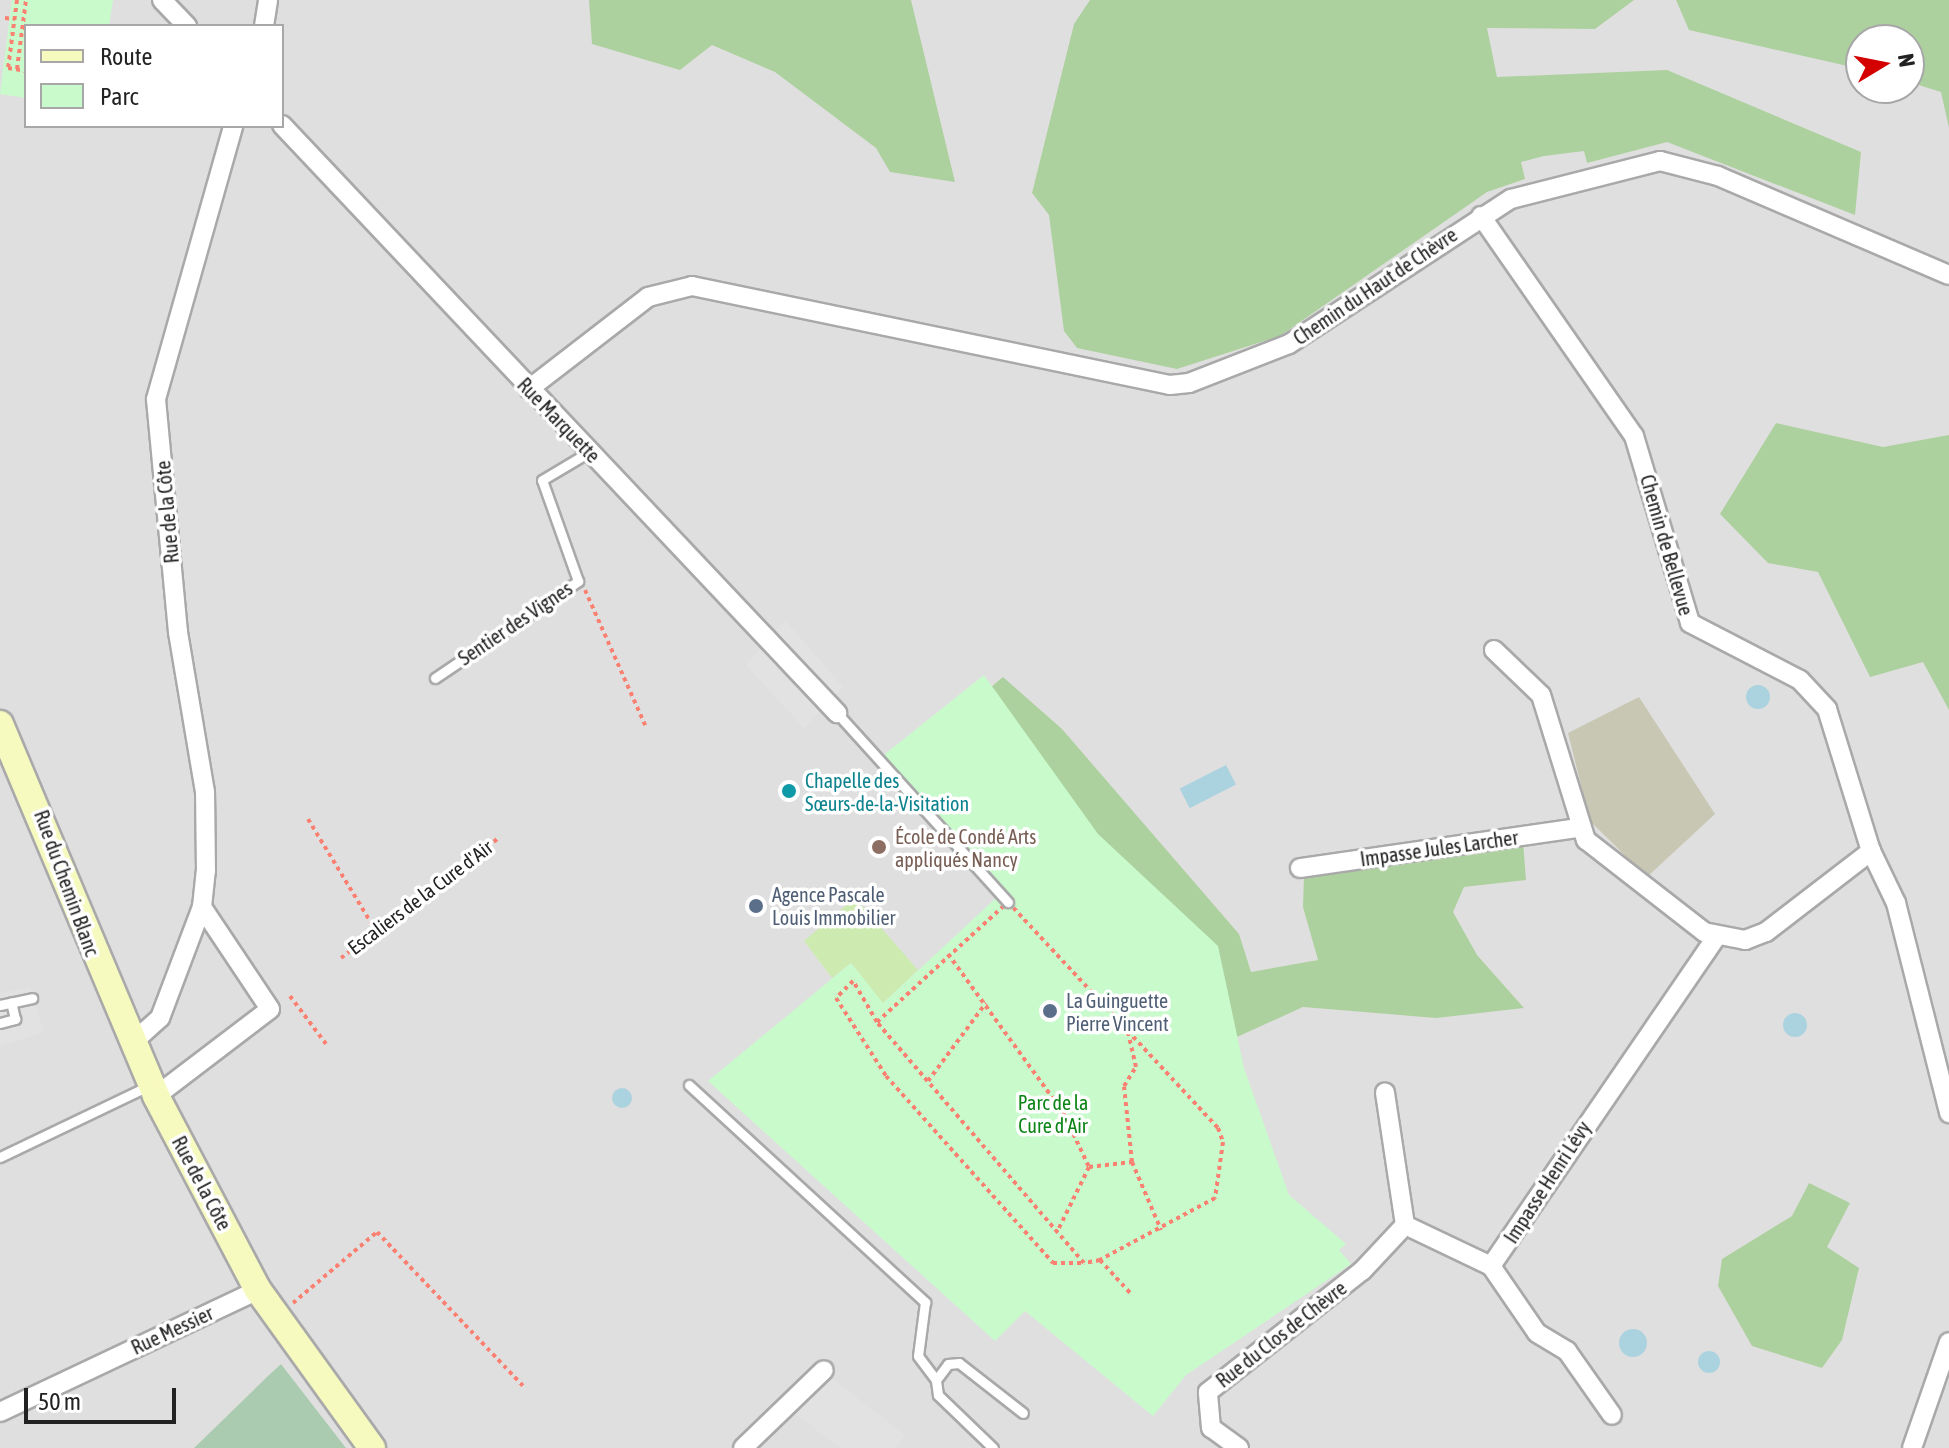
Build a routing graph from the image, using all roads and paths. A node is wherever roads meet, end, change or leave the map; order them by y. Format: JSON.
{"nodes":[{"id":1,"x":17,"y":0,"type":"edge"},
{"id":2,"x":26,"y":0,"type":"edge"},
{"id":3,"x":162,"y":0,"type":"edge"},
{"id":4,"x":268,"y":0,"type":"edge"},
{"id":5,"x":5,"y":18,"type":"dead end"},
{"id":6,"x":15,"y":19,"type":"junction"},
{"id":7,"x":185,"y":24,"type":"edge"},
{"id":8,"x":264,"y":24,"type":"edge"},
{"id":9,"x":17,"y":69,"type":"junction"},
{"id":10,"x":24,"y":71,"type":"edge"},
{"id":11,"x":284,"y":127,"type":"edge"},
{"id":12,"x":232,"y":128,"type":"edge"},
{"id":13,"x":1481,"y":216,"type":"junction"},
{"id":14,"x":1949,"y":275,"type":"edge"},
{"id":15,"x":529,"y":389,"type":"junction"},
{"id":16,"x":589,"y":452,"type":"junction"},
{"id":17,"x":579,"y":577,"type":"junction"},
{"id":18,"x":1494,"y":650,"type":"dead end"},
{"id":19,"x":435,"y":678,"type":"dead end"},
{"id":20,"x":837,"y":713,"type":"joint"},
{"id":21,"x":0,"y":724,"type":"edge"},
{"id":22,"x":645,"y":725,"type":"dead end"},
{"id":23,"x":308,"y":819,"type":"dead end"},
{"id":24,"x":1578,"y":828,"type":"junction"},
{"id":25,"x":500,"y":837,"type":"dead end"},
{"id":26,"x":1871,"y":851,"type":"junction"},
{"id":27,"x":1300,"y":868,"type":"dead end"},
{"id":28,"x":1008,"y":902,"type":"junction"},
{"id":29,"x":202,"y":907,"type":"junction"},
{"id":30,"x":376,"y":931,"type":"junction"},
{"id":31,"x":1716,"y":938,"type":"junction"},
{"id":32,"x":948,"y":954,"type":"junction"},
{"id":33,"x":341,"y":958,"type":"dead end"},
{"id":34,"x":290,"y":996,"type":"dead end"},
{"id":35,"x":32,"y":998,"type":"dead end"},
{"id":36,"x":11,"y":1002,"type":"junction"},
{"id":37,"x":986,"y":1003,"type":"junction"},
{"id":38,"x":0,"y":1005,"type":"edge"},
{"id":39,"x":877,"y":1022,"type":"junction"},
{"id":40,"x":0,"y":1023,"type":"edge"},
{"id":41,"x":1127,"y":1030,"type":"junction"},
{"id":42,"x":131,"y":1044,"type":"junction"},
{"id":43,"x":326,"y":1044,"type":"dead end"},
{"id":44,"x":928,"y":1082,"type":"junction"},
{"id":45,"x":689,"y":1085,"type":"dead end"},
{"id":46,"x":153,"y":1090,"type":"junction"},
{"id":47,"x":1385,"y":1093,"type":"dead end"},
{"id":48,"x":1949,"y":1113,"type":"edge"},
{"id":49,"x":0,"y":1157,"type":"edge"},
{"id":50,"x":1132,"y":1162,"type":"junction"},
{"id":51,"x":1089,"y":1167,"type":"junction"},
{"id":52,"x":1405,"y":1225,"type":"junction"},
{"id":53,"x":1161,"y":1231,"type":"junction"},
{"id":54,"x":1057,"y":1232,"type":"junction"},
{"id":55,"x":1100,"y":1260,"type":"junction"},
{"id":56,"x":1084,"y":1263,"type":"junction"},
{"id":57,"x":1491,"y":1266,"type":"junction"},
{"id":58,"x":258,"y":1290,"type":"junction"},
{"id":59,"x":1132,"y":1295,"type":"dead end"},
{"id":60,"x":275,"y":1317,"type":"junction"},
{"id":61,"x":1949,"y":1342,"type":"edge"},
{"id":62,"x":824,"y":1370,"type":"dead end"},
{"id":63,"x":936,"y":1380,"type":"junction"},
{"id":64,"x":525,"y":1388,"type":"dead end"},
{"id":65,"x":0,"y":1412,"type":"edge"},
{"id":66,"x":1023,"y":1413,"type":"dead end"},
{"id":67,"x":1612,"y":1415,"type":"dead end"},
{"id":68,"x":372,"y":1448,"type":"edge"},
{"id":69,"x":743,"y":1448,"type":"edge"},
{"id":70,"x":993,"y":1448,"type":"edge"},
{"id":71,"x":1239,"y":1448,"type":"edge"},
{"id":72,"x":1912,"y":1448,"type":"edge"}],
"edges":[{"from":1,"to":6,"type":"path"},
{"from":2,"to":9,"type":"path"},
{"from":3,"to":7,"type":"street"},
{"from":4,"to":8,"type":"street"},
{"from":5,"to":6,"type":"path"},
{"from":6,"to":9,"type":"path"},
{"from":9,"to":10,"type":"path"},
{"from":11,"to":15,"type":"street","name":"Rue Marquette"},
{"from":12,"to":29,"type":"street","name":"Rue de la Côte"},
{"from":13,"to":14,"type":"street","name":"Chemin du Haut de Chèvre"},
{"from":13,"to":15,"type":"street","name":"Chemin du Haut de Chèvre"},
{"from":13,"to":26,"type":"street","name":"Chemin de Bellevue"},
{"from":15,"to":16,"type":"street","name":"Rue Marquette"},
{"from":16,"to":17,"type":"lane","name":"Sentier des Vignes"},
{"from":16,"to":20,"type":"street","name":"Rue Marquette"},
{"from":17,"to":19,"type":"lane","name":"Sentier des Vignes"},
{"from":17,"to":22,"type":"path"},
{"from":18,"to":24,"type":"street"},
{"from":20,"to":28,"type":"lane"},
{"from":21,"to":42,"type":"street","name":"Rue du Chemin Blanc"},
{"from":23,"to":30,"type":"path"},
{"from":24,"to":27,"type":"street","name":"Impasse Jules Larcher"},
{"from":24,"to":31,"type":"street"},
{"from":25,"to":30,"type":"path","name":"Escaliers de la Cure d'Air"},
{"from":26,"to":31,"type":"street"},
{"from":26,"to":48,"type":"street","name":"Chemin de Bellevue"},
{"from":28,"to":32,"type":"path"},
{"from":28,"to":41,"type":"path"},
{"from":29,"to":42,"type":"street","name":"Rue de la Côte"},
{"from":29,"to":46,"type":"street"},
{"from":30,"to":33,"type":"path","name":"Escaliers de la Cure d'Air"},
{"from":31,"to":57,"type":"street","name":"Impasse Henri Lévy"},
{"from":32,"to":37,"type":"path"},
{"from":32,"to":39,"type":"path"},
{"from":34,"to":43,"type":"path"},
{"from":35,"to":36,"type":"lane"},
{"from":36,"to":38,"type":"lane"},
{"from":36,"to":40,"type":"lane"},
{"from":37,"to":44,"type":"path"},
{"from":37,"to":51,"type":"path"},
{"from":39,"to":44,"type":"path"},
{"from":39,"to":56,"type":"path"},
{"from":41,"to":50,"type":"path"},
{"from":41,"to":53,"type":"path"},
{"from":42,"to":46,"type":"street","name":"Rue de la Côte"},
{"from":44,"to":54,"type":"path"},
{"from":45,"to":63,"type":"lane"},
{"from":46,"to":49,"type":"lane"},
{"from":46,"to":58,"type":"street","name":"Rue de la Côte"},
{"from":47,"to":52,"type":"street"},
{"from":50,"to":51,"type":"path"},
{"from":50,"to":53,"type":"path"},
{"from":51,"to":54,"type":"path"},
{"from":52,"to":57,"type":"street"},
{"from":52,"to":71,"type":"street","name":"Rue du Clos de Chèvre"},
{"from":53,"to":55,"type":"path"},
{"from":54,"to":56,"type":"path"},
{"from":55,"to":56,"type":"path"},
{"from":55,"to":59,"type":"path"},
{"from":57,"to":67,"type":"street"},
{"from":58,"to":60,"type":"street","name":"Rue de la Côte"},
{"from":58,"to":65,"type":"street","name":"Rue Messier"},
{"from":60,"to":64,"type":"path"},
{"from":60,"to":68,"type":"street","name":"Rue de la Côte"},
{"from":61,"to":72,"type":"street"},
{"from":62,"to":69,"type":"street"},
{"from":63,"to":66,"type":"lane"},
{"from":63,"to":70,"type":"lane"}]}
